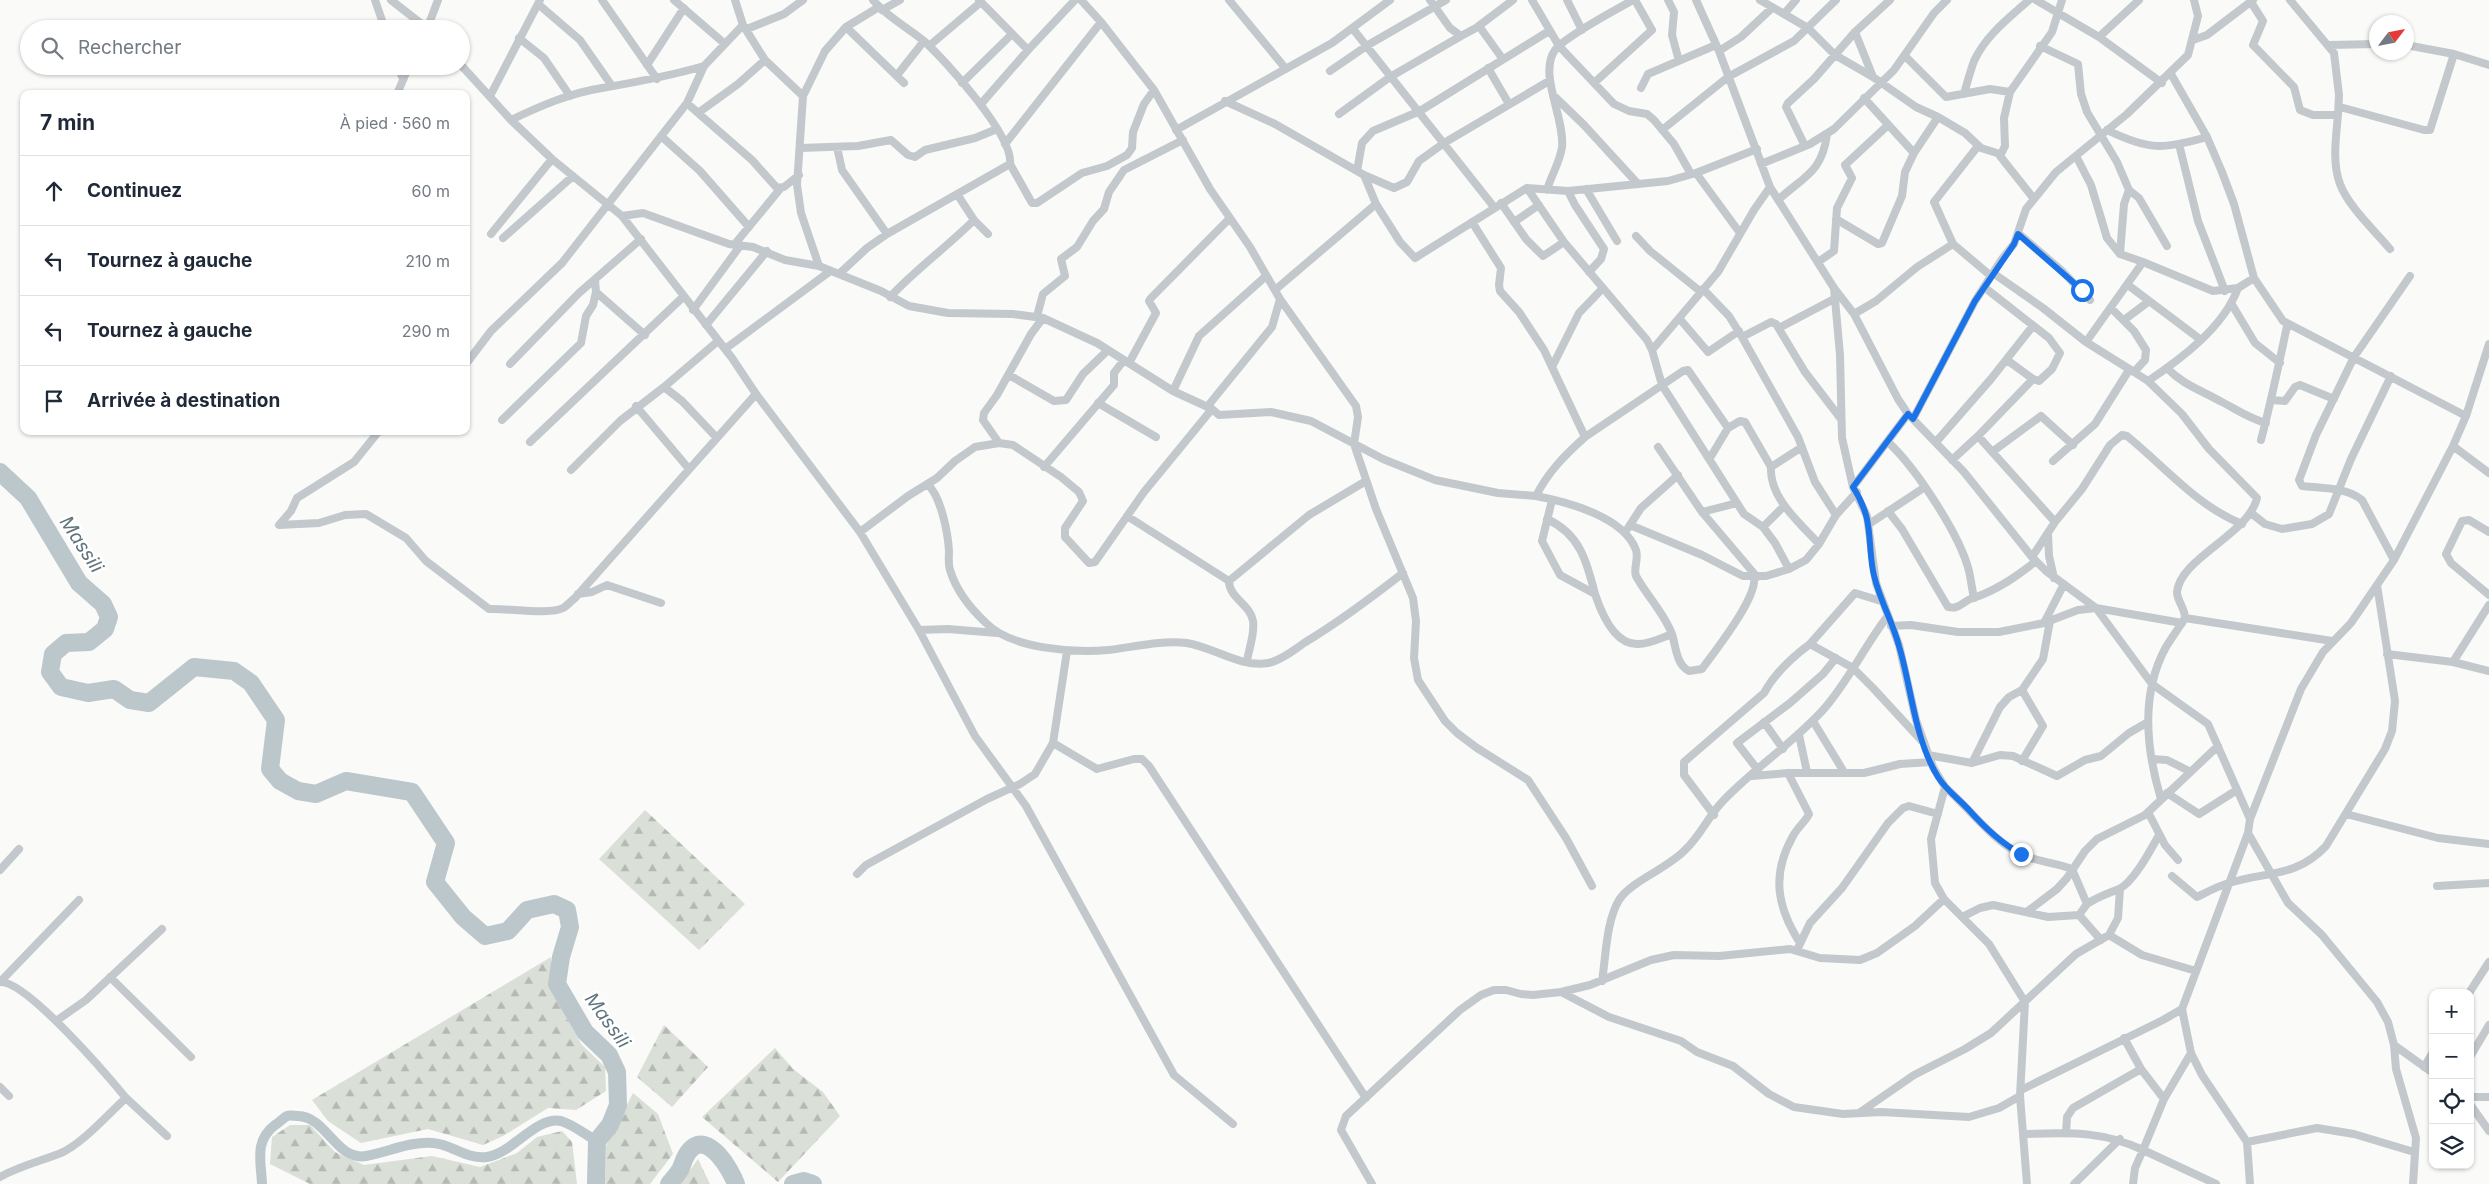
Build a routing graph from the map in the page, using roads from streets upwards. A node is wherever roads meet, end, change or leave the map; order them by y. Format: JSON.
{"nodes":[{"id":1,"x":375,"y":0,"type":"edge"},
{"id":2,"x":390,"y":0,"type":"edge"},
{"id":3,"x":438,"y":0,"type":"edge"},
{"id":4,"x":602,"y":0,"type":"edge"},
{"id":5,"x":674,"y":0,"type":"edge"},
{"id":6,"x":735,"y":0,"type":"edge"},
{"id":7,"x":803,"y":0,"type":"edge"},
{"id":8,"x":873,"y":0,"type":"edge"},
{"id":9,"x":900,"y":0,"type":"edge"},
{"id":10,"x":1074,"y":0,"type":"edge"},
{"id":11,"x":1081,"y":0,"type":"edge"},
{"id":12,"x":1229,"y":0,"type":"edge"},
{"id":13,"x":1390,"y":0,"type":"edge"},
{"id":14,"x":1430,"y":0,"type":"edge"},
{"id":15,"x":1446,"y":0,"type":"edge"},
{"id":16,"x":1513,"y":0,"type":"edge"},
{"id":17,"x":1532,"y":0,"type":"edge"},
{"id":18,"x":1568,"y":0,"type":"edge"},
{"id":19,"x":1634,"y":0,"type":"edge"},
{"id":20,"x":1668,"y":0,"type":"edge"},
{"id":21,"x":1705,"y":0,"type":"edge"},
{"id":22,"x":1760,"y":0,"type":"edge"},
{"id":23,"x":1796,"y":0,"type":"edge"},
{"id":24,"x":1836,"y":0,"type":"edge"},
{"id":25,"x":1890,"y":0,"type":"edge"},
{"id":26,"x":1947,"y":0,"type":"edge"},
{"id":27,"x":2029,"y":0,"type":"edge"},
{"id":28,"x":2036,"y":0,"type":"edge"},
{"id":29,"x":2062,"y":0,"type":"edge"},
{"id":30,"x":2139,"y":0,"type":"edge"},
{"id":31,"x":2194,"y":0,"type":"edge"},
{"id":32,"x":2290,"y":0,"type":"edge"},
{"id":33,"x":980,"y":1,"type":"edge"},
{"id":34,"x":2252,"y":1,"type":"edge"},
{"id":35,"x":539,"y":2,"type":"edge"},
{"id":36,"x":1697,"y":2,"type":"edge"},
{"id":37,"x":1436,"y":7,"type":"junction"},
{"id":38,"x":684,"y":8,"type":"junction"},
{"id":39,"x":881,"y":8,"type":"junction"},
{"id":40,"x":1772,"y":8,"type":"junction"},
{"id":41,"x":2058,"y":13,"type":"junction"},
{"id":42,"x":1784,"y":14,"type":"junction"},
{"id":43,"x":382,"y":20,"type":"edge"},
{"id":44,"x":416,"y":20,"type":"edge"},
{"id":45,"x":431,"y":20,"type":"edge"},
{"id":46,"x":1101,"y":22,"type":"junction"},
{"id":47,"x":1479,"y":26,"type":"junction"},
{"id":48,"x":745,"y":27,"type":"junction"},
{"id":49,"x":846,"y":27,"type":"junction"},
{"id":50,"x":1808,"y":28,"type":"junction"},
{"id":51,"x":1353,"y":29,"type":"junction"},
{"id":52,"x":1582,"y":30,"type":"junction"},
{"id":53,"x":1549,"y":31,"type":"junction"},
{"id":54,"x":1855,"y":32,"type":"junction"},
{"id":55,"x":1012,"y":34,"type":"junction"},
{"id":56,"x":1460,"y":36,"type":"junction"},
{"id":57,"x":2099,"y":37,"type":"junction"},
{"id":58,"x":519,"y":38,"type":"junction"},
{"id":59,"x":2193,"y":40,"type":"junction"},
{"id":60,"x":725,"y":44,"type":"junction"},
{"id":61,"x":926,"y":44,"type":"junction"},
{"id":62,"x":2369,"y":44,"type":"edge"},
{"id":63,"x":2330,"y":45,"type":"junction"},
{"id":64,"x":1368,"y":46,"type":"junction"},
{"id":65,"x":1558,"y":46,"type":"junction"},
{"id":66,"x":2040,"y":46,"type":"junction"},
{"id":67,"x":2414,"y":46,"type":"edge"},
{"id":68,"x":1717,"y":48,"type":"junction"},
{"id":69,"x":1028,"y":50,"type":"junction"},
{"id":70,"x":2454,"y":54,"type":"junction"},
{"id":71,"x":1835,"y":55,"type":"junction"},
{"id":72,"x":1905,"y":56,"type":"junction"},
{"id":73,"x":1502,"y":58,"type":"junction"},
{"id":74,"x":765,"y":60,"type":"junction"},
{"id":75,"x":1679,"y":61,"type":"junction"},
{"id":76,"x":647,"y":65,"type":"junction"},
{"id":77,"x":2489,"y":65,"type":"edge"},
{"id":78,"x":704,"y":66,"type":"junction"},
{"id":79,"x":1488,"y":68,"type":"junction"},
{"id":80,"x":1286,"y":69,"type":"junction"},
{"id":81,"x":1330,"y":71,"type":"dead end"},
{"id":82,"x":898,"y":74,"type":"junction"},
{"id":83,"x":2171,"y":74,"type":"junction"},
{"id":84,"x":401,"y":75,"type":"edge"},
{"id":85,"x":404,"y":75,"type":"edge"},
{"id":86,"x":470,"y":75,"type":"edge"},
{"id":87,"x":1390,"y":77,"type":"junction"},
{"id":88,"x":1728,"y":77,"type":"junction"},
{"id":89,"x":402,"y":79,"type":"junction"},
{"id":90,"x":657,"y":79,"type":"junction"},
{"id":91,"x":1877,"y":79,"type":"junction"},
{"id":92,"x":1549,"y":81,"type":"junction"},
{"id":93,"x":904,"y":83,"type":"dead end"},
{"id":94,"x":962,"y":83,"type":"junction"},
{"id":95,"x":1594,"y":83,"type":"junction"},
{"id":96,"x":2162,"y":83,"type":"junction"},
{"id":97,"x":612,"y":86,"type":"junction"},
{"id":98,"x":1641,"y":88,"type":"dead end"},
{"id":99,"x":398,"y":90,"type":"edge"},
{"id":100,"x":1154,"y":90,"type":"junction"},
{"id":101,"x":2010,"y":92,"type":"junction"},
{"id":102,"x":1964,"y":94,"type":"junction"},
{"id":103,"x":490,"y":96,"type":"junction"},
{"id":104,"x":570,"y":96,"type":"junction"},
{"id":105,"x":803,"y":96,"type":"junction"},
{"id":106,"x":1555,"y":97,"type":"junction"},
{"id":107,"x":1864,"y":98,"type":"junction"},
{"id":108,"x":1225,"y":101,"type":"junction"},
{"id":109,"x":687,"y":103,"type":"junction"},
{"id":110,"x":981,"y":104,"type":"junction"},
{"id":111,"x":1510,"y":104,"type":"junction"},
{"id":112,"x":1420,"y":111,"type":"junction"},
{"id":113,"x":2339,"y":111,"type":"junction"},
{"id":114,"x":698,"y":113,"type":"junction"},
{"id":115,"x":1339,"y":114,"type":"dead end"},
{"id":116,"x":1938,"y":117,"type":"junction"},
{"id":117,"x":511,"y":120,"type":"junction"},
{"id":118,"x":1887,"y":126,"type":"junction"},
{"id":119,"x":996,"y":129,"type":"junction"},
{"id":120,"x":1176,"y":130,"type":"junction"},
{"id":121,"x":1662,"y":130,"type":"junction"},
{"id":122,"x":2104,"y":132,"type":"junction"},
{"id":123,"x":1826,"y":134,"type":"junction"},
{"id":124,"x":661,"y":136,"type":"junction"},
{"id":125,"x":2207,"y":137,"type":"junction"},
{"id":126,"x":1183,"y":140,"type":"junction"},
{"id":127,"x":1444,"y":143,"type":"junction"},
{"id":128,"x":1005,"y":144,"type":"junction"},
{"id":129,"x":2180,"y":144,"type":"junction"},
{"id":130,"x":1805,"y":146,"type":"junction"},
{"id":131,"x":1978,"y":146,"type":"junction"},
{"id":132,"x":838,"y":147,"type":"junction"},
{"id":133,"x":800,"y":148,"type":"junction"},
{"id":134,"x":1758,"y":149,"type":"junction"},
{"id":135,"x":1914,"y":153,"type":"junction"},
{"id":136,"x":2000,"y":154,"type":"junction"},
{"id":137,"x":2076,"y":156,"type":"junction"},
{"id":138,"x":552,"y":159,"type":"junction"},
{"id":139,"x":1010,"y":164,"type":"junction"},
{"id":140,"x":1761,"y":164,"type":"junction"},
{"id":141,"x":1360,"y":172,"type":"junction"},
{"id":142,"x":1693,"y":174,"type":"junction"},
{"id":143,"x":799,"y":175,"type":"junction"},
{"id":144,"x":573,"y":176,"type":"junction"},
{"id":145,"x":1638,"y":184,"type":"junction"},
{"id":146,"x":1770,"y":187,"type":"junction"},
{"id":147,"x":780,"y":188,"type":"junction"},
{"id":148,"x":1527,"y":188,"type":"junction"},
{"id":149,"x":1586,"y":189,"type":"junction"},
{"id":150,"x":1547,"y":190,"type":"junction"},
{"id":151,"x":2129,"y":190,"type":"junction"},
{"id":152,"x":1568,"y":191,"type":"junction"},
{"id":153,"x":957,"y":194,"type":"junction"},
{"id":154,"x":1778,"y":200,"type":"junction"},
{"id":155,"x":2034,"y":200,"type":"junction"},
{"id":156,"x":609,"y":204,"type":"junction"},
{"id":157,"x":1376,"y":204,"type":"junction"},
{"id":158,"x":1497,"y":205,"type":"junction"},
{"id":159,"x":1539,"y":206,"type":"junction"},
{"id":160,"x":622,"y":216,"type":"junction"},
{"id":161,"x":1229,"y":219,"type":"junction"},
{"id":162,"x":974,"y":220,"type":"junction"},
{"id":163,"x":1836,"y":220,"type":"junction"},
{"id":164,"x":1472,"y":222,"type":"junction"},
{"id":165,"x":1514,"y":222,"type":"junction"},
{"id":166,"x":748,"y":227,"type":"junction"},
{"id":167,"x":1740,"y":233,"type":"junction"},
{"id":168,"x":491,"y":234,"type":"dead end"},
{"id":169,"x":887,"y":234,"type":"junction"},
{"id":170,"x":988,"y":234,"type":"dead end"},
{"id":171,"x":2018,"y":234,"type":"junction"},
{"id":172,"x":1636,"y":236,"type":"dead end"},
{"id":173,"x":502,"y":238,"type":"dead end"},
{"id":174,"x":641,"y":239,"type":"junction"},
{"id":175,"x":1617,"y":241,"type":"dead end"},
{"id":176,"x":1564,"y":242,"type":"junction"},
{"id":177,"x":1954,"y":244,"type":"junction"},
{"id":178,"x":737,"y":246,"type":"junction"},
{"id":179,"x":2167,"y":246,"type":"dead end"},
{"id":180,"x":2390,"y":249,"type":"dead end"},
{"id":181,"x":767,"y":251,"type":"junction"},
{"id":182,"x":2120,"y":254,"type":"junction"},
{"id":183,"x":1818,"y":262,"type":"junction"},
{"id":184,"x":2143,"y":262,"type":"junction"},
{"id":185,"x":819,"y":266,"type":"junction"},
{"id":186,"x":829,"y":272,"type":"junction"},
{"id":187,"x":1589,"y":272,"type":"junction"},
{"id":188,"x":840,"y":274,"type":"junction"},
{"id":189,"x":1992,"y":275,"type":"junction"},
{"id":190,"x":1266,"y":276,"type":"junction"},
{"id":191,"x":2410,"y":276,"type":"dead end"},
{"id":192,"x":2254,"y":278,"type":"junction"},
{"id":193,"x":595,"y":280,"type":"junction"},
{"id":194,"x":2128,"y":286,"type":"junction"},
{"id":195,"x":1984,"y":287,"type":"junction"},
{"id":196,"x":1604,"y":288,"type":"junction"},
{"id":197,"x":1834,"y":288,"type":"junction"},
{"id":198,"x":2238,"y":288,"type":"junction"},
{"id":199,"x":1275,"y":290,"type":"junction"},
{"id":200,"x":1702,"y":291,"type":"junction"},
{"id":201,"x":2225,"y":291,"type":"junction"},
{"id":202,"x":596,"y":292,"type":"junction"},
{"id":203,"x":684,"y":297,"type":"junction"},
{"id":204,"x":890,"y":297,"type":"junction"},
{"id":205,"x":1280,"y":299,"type":"junction"},
{"id":206,"x":1834,"y":299,"type":"junction"},
{"id":207,"x":2090,"y":300,"type":"dead end"},
{"id":208,"x":2148,"y":302,"type":"junction"},
{"id":209,"x":2231,"y":303,"type":"junction"},
{"id":210,"x":2111,"y":308,"type":"junction"},
{"id":211,"x":693,"y":310,"type":"junction"},
{"id":212,"x":1854,"y":314,"type":"junction"},
{"id":213,"x":1040,"y":317,"type":"junction"},
{"id":214,"x":1679,"y":318,"type":"junction"},
{"id":215,"x":2124,"y":320,"type":"junction"},
{"id":216,"x":706,"y":325,"type":"junction"},
{"id":217,"x":2032,"y":326,"type":"junction"},
{"id":218,"x":2287,"y":326,"type":"junction"},
{"id":219,"x":1778,"y":328,"type":"junction"},
{"id":220,"x":1741,"y":334,"type":"junction"},
{"id":221,"x":645,"y":335,"type":"junction"},
{"id":222,"x":2201,"y":340,"type":"junction"},
{"id":223,"x":718,"y":341,"type":"junction"},
{"id":224,"x":2086,"y":342,"type":"junction"},
{"id":225,"x":2489,"y":344,"type":"edge"},
{"id":226,"x":725,"y":349,"type":"junction"},
{"id":227,"x":1108,"y":350,"type":"junction"},
{"id":228,"x":1652,"y":350,"type":"junction"},
{"id":229,"x":2354,"y":357,"type":"junction"},
{"id":230,"x":470,"y":359,"type":"edge"},
{"id":231,"x":2007,"y":360,"type":"junction"},
{"id":232,"x":1126,"y":361,"type":"junction"},
{"id":233,"x":2280,"y":363,"type":"junction"},
{"id":234,"x":510,"y":364,"type":"dead end"},
{"id":235,"x":1552,"y":367,"type":"junction"},
{"id":236,"x":2167,"y":368,"type":"junction"},
{"id":237,"x":2132,"y":371,"type":"junction"},
{"id":238,"x":1009,"y":375,"type":"junction"},
{"id":239,"x":2390,"y":376,"type":"junction"},
{"id":240,"x":2032,"y":380,"type":"junction"},
{"id":241,"x":2148,"y":381,"type":"junction"},
{"id":242,"x":1662,"y":385,"type":"junction"},
{"id":243,"x":664,"y":387,"type":"junction"},
{"id":244,"x":1173,"y":391,"type":"junction"},
{"id":245,"x":756,"y":394,"type":"junction"},
{"id":246,"x":2334,"y":399,"type":"junction"},
{"id":247,"x":2272,"y":400,"type":"junction"},
{"id":248,"x":1098,"y":403,"type":"junction"},
{"id":249,"x":636,"y":406,"type":"junction"},
{"id":250,"x":1209,"y":408,"type":"junction"},
{"id":251,"x":2466,"y":416,"type":"junction"},
{"id":252,"x":1911,"y":417,"type":"junction"},
{"id":253,"x":1841,"y":419,"type":"junction"},
{"id":254,"x":502,"y":420,"type":"dead end"},
{"id":255,"x":2266,"y":423,"type":"junction"},
{"id":256,"x":1728,"y":428,"type":"junction"},
{"id":257,"x":376,"y":435,"type":"edge"},
{"id":258,"x":1156,"y":436,"type":"dead end"},
{"id":259,"x":1978,"y":436,"type":"junction"},
{"id":260,"x":1585,"y":437,"type":"junction"},
{"id":261,"x":717,"y":438,"type":"junction"},
{"id":262,"x":2261,"y":440,"type":"dead end"},
{"id":263,"x":530,"y":442,"type":"dead end"},
{"id":264,"x":1888,"y":442,"type":"junction"},
{"id":265,"x":1936,"y":442,"type":"junction"},
{"id":266,"x":999,"y":443,"type":"junction"},
{"id":267,"x":1354,"y":444,"type":"junction"},
{"id":268,"x":2074,"y":445,"type":"junction"},
{"id":269,"x":2453,"y":446,"type":"junction"},
{"id":270,"x":1658,"y":447,"type":"dead end"},
{"id":271,"x":1802,"y":447,"type":"junction"},
{"id":272,"x":1992,"y":452,"type":"junction"},
{"id":273,"x":1710,"y":458,"type":"junction"},
{"id":274,"x":1952,"y":460,"type":"junction"},
{"id":275,"x":2053,"y":461,"type":"dead end"},
{"id":276,"x":1044,"y":467,"type":"junction"},
{"id":277,"x":1771,"y":467,"type":"junction"},
{"id":278,"x":688,"y":469,"type":"junction"},
{"id":279,"x":571,"y":470,"type":"dead end"},
{"id":280,"x":2489,"y":473,"type":"edge"},
{"id":281,"x":1678,"y":475,"type":"junction"},
{"id":282,"x":1366,"y":481,"type":"junction"},
{"id":283,"x":928,"y":484,"type":"junction"},
{"id":284,"x":1924,"y":487,"type":"junction"},
{"id":285,"x":1855,"y":490,"type":"junction"},
{"id":286,"x":2339,"y":490,"type":"junction"},
{"id":287,"x":1536,"y":496,"type":"junction"},
{"id":288,"x":1552,"y":500,"type":"junction"},
{"id":289,"x":1737,"y":503,"type":"junction"},
{"id":290,"x":1784,"y":506,"type":"junction"},
{"id":291,"x":1888,"y":511,"type":"junction"},
{"id":292,"x":1702,"y":512,"type":"junction"},
{"id":293,"x":2251,"y":513,"type":"junction"},
{"id":294,"x":1836,"y":515,"type":"junction"},
{"id":295,"x":1127,"y":516,"type":"junction"},
{"id":296,"x":1548,"y":519,"type":"junction"},
{"id":297,"x":2054,"y":522,"type":"junction"},
{"id":298,"x":1869,"y":524,"type":"junction"},
{"id":299,"x":2242,"y":524,"type":"junction"},
{"id":300,"x":1763,"y":527,"type":"junction"},
{"id":301,"x":1628,"y":529,"type":"junction"},
{"id":302,"x":860,"y":532,"type":"junction"},
{"id":303,"x":2489,"y":532,"type":"edge"},
{"id":304,"x":2048,"y":534,"type":"junction"},
{"id":305,"x":1819,"y":544,"type":"junction"},
{"id":306,"x":2034,"y":559,"type":"junction"},
{"id":307,"x":2394,"y":560,"type":"junction"},
{"id":308,"x":1789,"y":569,"type":"junction"},
{"id":309,"x":1403,"y":573,"type":"junction"},
{"id":310,"x":1755,"y":577,"type":"junction"},
{"id":311,"x":2054,"y":578,"type":"junction"},
{"id":312,"x":1229,"y":581,"type":"junction"},
{"id":313,"x":2064,"y":584,"type":"junction"},
{"id":314,"x":2377,"y":585,"type":"junction"},
{"id":315,"x":578,"y":594,"type":"junction"},
{"id":316,"x":1595,"y":594,"type":"junction"},
{"id":317,"x":2489,"y":595,"type":"edge"},
{"id":318,"x":1974,"y":598,"type":"junction"},
{"id":319,"x":1881,"y":600,"type":"junction"},
{"id":320,"x":661,"y":602,"type":"dead end"},
{"id":321,"x":2489,"y":605,"type":"edge"},
{"id":322,"x":2096,"y":608,"type":"junction"},
{"id":323,"x":1887,"y":617,"type":"junction"},
{"id":324,"x":2184,"y":620,"type":"junction"},
{"id":325,"x":2047,"y":622,"type":"junction"},
{"id":326,"x":1891,"y":626,"type":"junction"},
{"id":327,"x":919,"y":630,"type":"junction"},
{"id":328,"x":997,"y":633,"type":"junction"},
{"id":329,"x":1672,"y":634,"type":"junction"},
{"id":330,"x":2332,"y":641,"type":"junction"},
{"id":331,"x":1810,"y":644,"type":"junction"},
{"id":332,"x":1068,"y":651,"type":"junction"},
{"id":333,"x":2388,"y":654,"type":"junction"},
{"id":334,"x":1836,"y":658,"type":"junction"},
{"id":335,"x":1246,"y":661,"type":"junction"},
{"id":336,"x":2453,"y":662,"type":"junction"},
{"id":337,"x":1853,"y":668,"type":"junction"},
{"id":338,"x":2489,"y":671,"type":"edge"},
{"id":339,"x":2152,"y":684,"type":"junction"},
{"id":340,"x":2022,"y":690,"type":"junction"},
{"id":341,"x":1813,"y":720,"type":"junction"},
{"id":342,"x":1764,"y":722,"type":"junction"},
{"id":343,"x":2148,"y":722,"type":"junction"},
{"id":344,"x":1799,"y":735,"type":"junction"},
{"id":345,"x":1053,"y":743,"type":"junction"},
{"id":346,"x":1924,"y":743,"type":"junction"},
{"id":347,"x":2218,"y":746,"type":"junction"},
{"id":348,"x":1783,"y":749,"type":"junction"},
{"id":349,"x":1929,"y":758,"type":"junction"},
{"id":350,"x":2152,"y":759,"type":"junction"},
{"id":351,"x":2022,"y":761,"type":"junction"},
{"id":352,"x":1972,"y":763,"type":"junction"},
{"id":353,"x":1758,"y":770,"type":"junction"},
{"id":354,"x":2189,"y":771,"type":"junction"},
{"id":355,"x":1807,"y":772,"type":"junction"},
{"id":356,"x":1844,"y":772,"type":"junction"},
{"id":357,"x":1788,"y":773,"type":"junction"},
{"id":358,"x":1750,"y":777,"type":"junction"},
{"id":359,"x":1014,"y":787,"type":"junction"},
{"id":360,"x":1945,"y":787,"type":"junction"},
{"id":361,"x":2237,"y":790,"type":"junction"},
{"id":362,"x":2164,"y":796,"type":"junction"},
{"id":363,"x":2148,"y":812,"type":"junction"},
{"id":364,"x":1938,"y":814,"type":"junction"},
{"id":365,"x":2346,"y":814,"type":"junction"},
{"id":366,"x":1714,"y":815,"type":"junction"},
{"id":367,"x":2250,"y":819,"type":"junction"},
{"id":368,"x":2248,"y":833,"type":"junction"},
{"id":369,"x":2160,"y":835,"type":"junction"},
{"id":370,"x":2489,"y":844,"type":"edge"},
{"id":371,"x":19,"y":849,"type":"dead end"},
{"id":372,"x":2178,"y":860,"type":"dead end"},
{"id":373,"x":2072,"y":869,"type":"junction"},
{"id":374,"x":0,"y":870,"type":"edge"},
{"id":375,"x":857,"y":874,"type":"dead end"},
{"id":376,"x":2172,"y":876,"type":"dead end"},
{"id":377,"x":2271,"y":876,"type":"junction"},
{"id":378,"x":2229,"y":883,"type":"junction"},
{"id":379,"x":2489,"y":883,"type":"edge"},
{"id":380,"x":1592,"y":886,"type":"dead end"},
{"id":381,"x":2437,"y":886,"type":"dead end"},
{"id":382,"x":2120,"y":889,"type":"junction"},
{"id":383,"x":1944,"y":898,"type":"junction"},
{"id":384,"x":79,"y":900,"type":"dead end"},
{"id":385,"x":2087,"y":904,"type":"junction"},
{"id":386,"x":2028,"y":911,"type":"junction"},
{"id":387,"x":2079,"y":915,"type":"junction"},
{"id":388,"x":1962,"y":918,"type":"junction"},
{"id":389,"x":162,"y":929,"type":"dead end"},
{"id":390,"x":2109,"y":935,"type":"junction"},
{"id":391,"x":2101,"y":940,"type":"junction"},
{"id":392,"x":1798,"y":946,"type":"junction"},
{"id":393,"x":2489,"y":962,"type":"edge"},
{"id":394,"x":2196,"y":971,"type":"junction"},
{"id":395,"x":110,"y":977,"type":"junction"},
{"id":396,"x":1602,"y":981,"type":"junction"},
{"id":397,"x":0,"y":982,"type":"edge"},
{"id":398,"x":2472,"y":989,"type":"edge"},
{"id":399,"x":1561,"y":992,"type":"junction"},
{"id":400,"x":2025,"y":1002,"type":"junction"},
{"id":401,"x":2182,"y":1009,"type":"junction"},
{"id":402,"x":56,"y":1021,"type":"junction"},
{"id":403,"x":2489,"y":1025,"type":"edge"},
{"id":404,"x":2124,"y":1038,"type":"junction"},
{"id":405,"x":2394,"y":1046,"type":"junction"},
{"id":406,"x":2474,"y":1050,"type":"edge"},
{"id":407,"x":2190,"y":1053,"type":"junction"},
{"id":408,"x":191,"y":1057,"type":"dead end"},
{"id":409,"x":2429,"y":1059,"type":"edge"},
{"id":410,"x":2424,"y":1067,"type":"junction"},
{"id":411,"x":2141,"y":1068,"type":"junction"},
{"id":412,"x":2429,"y":1070,"type":"edge"},
{"id":413,"x":0,"y":1087,"type":"edge"},
{"id":414,"x":2021,"y":1093,"type":"junction"},
{"id":415,"x":9,"y":1096,"type":"dead end"},
{"id":416,"x":2474,"y":1097,"type":"edge"},
{"id":417,"x":2489,"y":1097,"type":"edge"},
{"id":418,"x":126,"y":1098,"type":"junction"},
{"id":419,"x":1366,"y":1098,"type":"junction"},
{"id":420,"x":2164,"y":1099,"type":"junction"},
{"id":421,"x":2474,"y":1110,"type":"edge"},
{"id":422,"x":1858,"y":1113,"type":"junction"},
{"id":423,"x":1233,"y":1124,"type":"dead end"},
{"id":424,"x":2489,"y":1131,"type":"edge"},
{"id":425,"x":2066,"y":1133,"type":"junction"},
{"id":426,"x":2023,"y":1134,"type":"junction"},
{"id":427,"x":167,"y":1136,"type":"dead end"},
{"id":428,"x":2120,"y":1139,"type":"junction"},
{"id":429,"x":2247,"y":1142,"type":"junction"},
{"id":430,"x":2143,"y":1150,"type":"junction"},
{"id":431,"x":2414,"y":1152,"type":"junction"},
{"id":432,"x":0,"y":1176,"type":"edge"},
{"id":433,"x":1372,"y":1184,"type":"edge"},
{"id":434,"x":2027,"y":1184,"type":"edge"},
{"id":435,"x":2074,"y":1184,"type":"edge"},
{"id":436,"x":2133,"y":1184,"type":"edge"},
{"id":437,"x":2216,"y":1184,"type":"edge"},
{"id":438,"x":2250,"y":1184,"type":"edge"},
{"id":439,"x":2414,"y":1184,"type":"edge"}],
"edges":[{"from":1,"to":43,"type":"street"},
{"from":2,"to":44,"type":"street"},
{"from":3,"to":45,"type":"street"},
{"from":4,"to":76,"type":"street"},
{"from":5,"to":38,"type":"street"},
{"from":6,"to":48,"type":"street"},
{"from":7,"to":48,"type":"street"},
{"from":8,"to":39,"type":"street"},
{"from":9,"to":39,"type":"street"},
{"from":10,"to":69,"type":"street"},
{"from":11,"to":46,"type":"street"},
{"from":12,"to":80,"type":"street"},
{"from":13,"to":51,"type":"street"},
{"from":14,"to":37,"type":"street"},
{"from":15,"to":37,"type":"street"},
{"from":16,"to":47,"type":"street"},
{"from":17,"to":53,"type":"street"},
{"from":18,"to":52,"type":"street"},
{"from":19,"to":52,"type":"street"},
{"from":19,"to":95,"type":"street"},
{"from":20,"to":75,"type":"street"},
{"from":21,"to":36,"type":"street"},
{"from":22,"to":40,"type":"street"},
{"from":23,"to":42,"type":"street"},
{"from":24,"to":50,"type":"street"},
{"from":25,"to":54,"type":"street"},
{"from":26,"to":72,"type":"street"},
{"from":27,"to":102,"type":"street"},
{"from":28,"to":41,"type":"street"},
{"from":29,"to":41,"type":"street"},
{"from":30,"to":57,"type":"street"},
{"from":31,"to":59,"type":"street"},
{"from":32,"to":63,"type":"street"},
{"from":33,"to":55,"type":"street"},
{"from":33,"to":61,"type":"street"},
{"from":34,"to":59,"type":"street"},
{"from":34,"to":113,"type":"street"},
{"from":35,"to":58,"type":"street"},
{"from":35,"to":97,"type":"street"},
{"from":36,"to":68,"type":"street"},
{"from":37,"to":56,"type":"street"},
{"from":37,"to":64,"type":"street"},
{"from":38,"to":60,"type":"street"},
{"from":38,"to":76,"type":"street"},
{"from":39,"to":49,"type":"street"},
{"from":39,"to":61,"type":"street"},
{"from":40,"to":42,"type":"street"},
{"from":40,"to":68,"type":"street"},
{"from":41,"to":57,"type":"street"},
{"from":41,"to":66,"type":"street"},
{"from":42,"to":50,"type":"street"},
{"from":46,"to":100,"type":"street"},
{"from":46,"to":128,"type":"street"},
{"from":47,"to":56,"type":"street"},
{"from":47,"to":73,"type":"street"},
{"from":48,"to":60,"type":"street"},
{"from":48,"to":74,"type":"street"},
{"from":49,"to":82,"type":"street"},
{"from":49,"to":105,"type":"street"},
{"from":50,"to":71,"type":"street"},
{"from":50,"to":88,"type":"street"},
{"from":51,"to":64,"type":"street"},
{"from":51,"to":80,"type":"street"},
{"from":52,"to":65,"type":"street"},
{"from":53,"to":65,"type":"street"},
{"from":53,"to":73,"type":"street"},
{"from":54,"to":71,"type":"street"},
{"from":54,"to":91,"type":"street"},
{"from":55,"to":69,"type":"street"},
{"from":55,"to":94,"type":"street"},
{"from":56,"to":87,"type":"street"},
{"from":57,"to":96,"type":"street"},
{"from":58,"to":103,"type":"street"},
{"from":58,"to":104,"type":"street"},
{"from":59,"to":83,"type":"street"},
{"from":60,"to":78,"type":"street"},
{"from":61,"to":82,"type":"street"},
{"from":61,"to":94,"type":"street"},
{"from":62,"to":63,"type":"street"},
{"from":63,"to":113,"type":"street"},
{"from":64,"to":81,"type":"street"},
{"from":64,"to":87,"type":"street"},
{"from":65,"to":92,"type":"street"},
{"from":65,"to":95,"type":"street"},
{"from":66,"to":101,"type":"street"},
{"from":66,"to":122,"type":"street"},
{"from":67,"to":70,"type":"street"},
{"from":68,"to":75,"type":"street"},
{"from":68,"to":88,"type":"street"},
{"from":69,"to":110,"type":"street"},
{"from":70,"to":77,"type":"street"},
{"from":70,"to":113,"type":"street"},
{"from":71,"to":91,"type":"street"},
{"from":71,"to":130,"type":"street"},
{"from":72,"to":91,"type":"street"},
{"from":72,"to":102,"type":"street"},
{"from":73,"to":79,"type":"street"},
{"from":74,"to":105,"type":"street"},
{"from":74,"to":114,"type":"street"},
{"from":75,"to":98,"type":"street"},
{"from":76,"to":90,"type":"street"},
{"from":78,"to":90,"type":"street"},
{"from":78,"to":109,"type":"street"},
{"from":79,"to":111,"type":"street"},
{"from":79,"to":112,"type":"street"},
{"from":80,"to":108,"type":"street"},
{"from":82,"to":93,"type":"street"},
{"from":83,"to":96,"type":"street"},
{"from":83,"to":125,"type":"street"},
{"from":84,"to":89,"type":"street"},
{"from":85,"to":89,"type":"street"},
{"from":86,"to":103,"type":"street"},
{"from":87,"to":112,"type":"street"},
{"from":87,"to":115,"type":"street"},
{"from":88,"to":121,"type":"street"},
{"from":88,"to":134,"type":"street"},
{"from":89,"to":99,"type":"street"},
{"from":90,"to":97,"type":"street"},
{"from":91,"to":107,"type":"street"},
{"from":91,"to":116,"type":"street"},
{"from":92,"to":106,"type":"street"},
{"from":92,"to":111,"type":"street"},
{"from":94,"to":110,"type":"street"},
{"from":95,"to":121,"type":"street"},
{"from":96,"to":122,"type":"street"},
{"from":97,"to":104,"type":"street"},
{"from":100,"to":120,"type":"street"},
{"from":100,"to":139,"type":"street"},
{"from":101,"to":102,"type":"street"},
{"from":101,"to":136,"type":"street"},
{"from":103,"to":117,"type":"street"},
{"from":104,"to":117,"type":"street"},
{"from":105,"to":133,"type":"street"},
{"from":106,"to":145,"type":"street"},
{"from":106,"to":150,"type":"street"},
{"from":107,"to":118,"type":"street"},
{"from":107,"to":123,"type":"street"},
{"from":108,"to":120,"type":"street"},
{"from":108,"to":141,"type":"street"},
{"from":109,"to":114,"type":"street"},
{"from":109,"to":124,"type":"street"},
{"from":110,"to":119,"type":"street"},
{"from":111,"to":127,"type":"street"},
{"from":112,"to":127,"type":"street"},
{"from":112,"to":141,"type":"street"},
{"from":113,"to":180,"type":"street"},
{"from":114,"to":147,"type":"street"},
{"from":116,"to":131,"type":"street"},
{"from":116,"to":135,"type":"street"},
{"from":117,"to":138,"type":"street"},
{"from":118,"to":135,"type":"street"},
{"from":118,"to":163,"type":"street"},
{"from":119,"to":128,"type":"street"},
{"from":119,"to":132,"type":"street"},
{"from":120,"to":126,"type":"street"},
{"from":121,"to":142,"type":"street"},
{"from":122,"to":129,"type":"street"},
{"from":122,"to":137,"type":"street"},
{"from":122,"to":151,"type":"street"},
{"from":123,"to":130,"type":"street"},
{"from":123,"to":154,"type":"street"},
{"from":124,"to":156,"type":"street"},
{"from":124,"to":166,"type":"street"},
{"from":125,"to":129,"type":"street"},
{"from":125,"to":192,"type":"street"},
{"from":126,"to":161,"type":"street"},
{"from":126,"to":213,"type":"street"},
{"from":127,"to":141,"type":"street"},
{"from":127,"to":158,"type":"street"},
{"from":128,"to":139,"type":"street"},
{"from":129,"to":201,"type":"street"},
{"from":130,"to":140,"type":"street"},
{"from":131,"to":136,"type":"street"},
{"from":131,"to":177,"type":"street"},
{"from":132,"to":133,"type":"street"},
{"from":132,"to":169,"type":"street"},
{"from":133,"to":143,"type":"street"},
{"from":134,"to":140,"type":"street"},
{"from":134,"to":142,"type":"street"},
{"from":135,"to":163,"type":"street"},
{"from":136,"to":155,"type":"street"},
{"from":137,"to":155,"type":"street"},
{"from":137,"to":182,"type":"street"},
{"from":138,"to":144,"type":"street"},
{"from":138,"to":168,"type":"street"},
{"from":139,"to":153,"type":"street"},
{"from":140,"to":146,"type":"street"},
{"from":141,"to":157,"type":"street"},
{"from":142,"to":145,"type":"street"},
{"from":142,"to":167,"type":"street"},
{"from":143,"to":147,"type":"street"},
{"from":143,"to":185,"type":"street"},
{"from":144,"to":156,"type":"street"},
{"from":144,"to":173,"type":"street"},
{"from":145,"to":149,"type":"street"},
{"from":146,"to":154,"type":"street"},
{"from":146,"to":167,"type":"street"},
{"from":147,"to":166,"type":"street"},
{"from":148,"to":150,"type":"street"},
{"from":148,"to":158,"type":"street"},
{"from":148,"to":159,"type":"street"},
{"from":149,"to":152,"type":"street"},
{"from":149,"to":175,"type":"street"},
{"from":150,"to":152,"type":"street"},
{"from":151,"to":179,"type":"street"},
{"from":151,"to":182,"type":"street"},
{"from":152,"to":187,"type":"street"},
{"from":153,"to":162,"type":"street"},
{"from":153,"to":169,"type":"street"},
{"from":154,"to":183,"type":"street"},
{"from":155,"to":171,"type":"street"},
{"from":156,"to":160,"type":"street"},
{"from":156,"to":230,"type":"street"},
{"from":157,"to":164,"type":"street"},
{"from":157,"to":199,"type":"street"},
{"from":158,"to":164,"type":"street"},
{"from":158,"to":165,"type":"street"},
{"from":159,"to":165,"type":"street"},
{"from":159,"to":176,"type":"street"},
{"from":160,"to":174,"type":"street"},
{"from":160,"to":178,"type":"street"},
{"from":161,"to":190,"type":"street"},
{"from":161,"to":232,"type":"street"},
{"from":162,"to":170,"type":"street"},
{"from":162,"to":204,"type":"street"},
{"from":163,"to":183,"type":"street"},
{"from":164,"to":235,"type":"street"},
{"from":165,"to":176,"type":"street"},
{"from":166,"to":178,"type":"street"},
{"from":167,"to":200,"type":"street"},
{"from":169,"to":188,"type":"street"},
{"from":171,"to":189,"type":"street"},
{"from":171,"to":207,"type":"street"},
{"from":172,"to":200,"type":"street"},
{"from":174,"to":193,"type":"street"},
{"from":174,"to":203,"type":"street"},
{"from":176,"to":187,"type":"street"},
{"from":177,"to":189,"type":"street"},
{"from":177,"to":212,"type":"street"},
{"from":178,"to":181,"type":"street"},
{"from":178,"to":211,"type":"street"},
{"from":181,"to":185,"type":"street"},
{"from":181,"to":216,"type":"street"},
{"from":182,"to":184,"type":"street"},
{"from":183,"to":197,"type":"street"},
{"from":184,"to":194,"type":"street"},
{"from":184,"to":201,"type":"street"},
{"from":185,"to":186,"type":"street"},
{"from":186,"to":188,"type":"street"},
{"from":186,"to":226,"type":"street"},
{"from":187,"to":196,"type":"street"},
{"from":188,"to":204,"type":"street"},
{"from":189,"to":195,"type":"street"},
{"from":189,"to":224,"type":"street"},
{"from":190,"to":199,"type":"street"},
{"from":190,"to":244,"type":"street"},
{"from":191,"to":229,"type":"street"},
{"from":192,"to":198,"type":"street"},
{"from":192,"to":218,"type":"street"},
{"from":193,"to":202,"type":"street"},
{"from":193,"to":234,"type":"street"},
{"from":194,"to":208,"type":"street"},
{"from":194,"to":210,"type":"street"},
{"from":195,"to":217,"type":"street"},
{"from":195,"to":252,"type":"street"},
{"from":196,"to":228,"type":"street"},
{"from":196,"to":235,"type":"street"},
{"from":197,"to":206,"type":"street"},
{"from":197,"to":212,"type":"street"},
{"from":198,"to":201,"type":"street"},
{"from":198,"to":209,"type":"street"},
{"from":199,"to":205,"type":"street"},
{"from":200,"to":214,"type":"street"},
{"from":200,"to":220,"type":"street"},
{"from":202,"to":221,"type":"street"},
{"from":202,"to":254,"type":"street"},
{"from":203,"to":211,"type":"street"},
{"from":203,"to":221,"type":"street"},
{"from":204,"to":213,"type":"street"},
{"from":205,"to":250,"type":"street"},
{"from":205,"to":267,"type":"street"},
{"from":206,"to":219,"type":"street"},
{"from":206,"to":253,"type":"street"},
{"from":208,"to":215,"type":"street"},
{"from":208,"to":222,"type":"street"},
{"from":209,"to":222,"type":"street"},
{"from":209,"to":233,"type":"street"},
{"from":210,"to":215,"type":"street"},
{"from":210,"to":224,"type":"street"},
{"from":211,"to":216,"type":"street"},
{"from":212,"to":252,"type":"street"},
{"from":213,"to":227,"type":"street"},
{"from":213,"to":238,"type":"street"},
{"from":214,"to":220,"type":"street"},
{"from":214,"to":228,"type":"street"},
{"from":215,"to":237,"type":"street"},
{"from":216,"to":223,"type":"street"},
{"from":217,"to":231,"type":"street"},
{"from":217,"to":240,"type":"street"},
{"from":218,"to":229,"type":"street"},
{"from":218,"to":233,"type":"street"},
{"from":219,"to":220,"type":"street"},
{"from":219,"to":253,"type":"street"},
{"from":220,"to":271,"type":"street"},
{"from":221,"to":263,"type":"street"},
{"from":222,"to":236,"type":"street"},
{"from":223,"to":226,"type":"street"},
{"from":223,"to":243,"type":"street"},
{"from":224,"to":237,"type":"street"},
{"from":225,"to":251,"type":"street"},
{"from":226,"to":245,"type":"street"},
{"from":227,"to":232,"type":"street"},
{"from":227,"to":238,"type":"street"},
{"from":228,"to":242,"type":"street"},
{"from":229,"to":239,"type":"street"},
{"from":229,"to":246,"type":"street"},
{"from":231,"to":240,"type":"street"},
{"from":231,"to":265,"type":"street"},
{"from":232,"to":244,"type":"street"},
{"from":232,"to":248,"type":"street"},
{"from":233,"to":247,"type":"street"},
{"from":235,"to":260,"type":"street"},
{"from":236,"to":241,"type":"street"},
{"from":236,"to":255,"type":"street"},
{"from":237,"to":241,"type":"street"},
{"from":237,"to":268,"type":"street"},
{"from":238,"to":266,"type":"street"},
{"from":239,"to":251,"type":"street"},
{"from":239,"to":286,"type":"street"},
{"from":240,"to":259,"type":"street"},
{"from":241,"to":293,"type":"street"},
{"from":242,"to":256,"type":"street"},
{"from":242,"to":260,"type":"street"},
{"from":242,"to":273,"type":"street"},
{"from":243,"to":249,"type":"street"},
{"from":243,"to":261,"type":"street"},
{"from":244,"to":250,"type":"street"},
{"from":245,"to":261,"type":"street"},
{"from":245,"to":302,"type":"street"},
{"from":246,"to":247,"type":"street"},
{"from":246,"to":286,"type":"street"},
{"from":247,"to":255,"type":"street"},
{"from":248,"to":258,"type":"street"},
{"from":248,"to":276,"type":"street"},
{"from":249,"to":278,"type":"street"},
{"from":249,"to":279,"type":"street"},
{"from":250,"to":267,"type":"street"},
{"from":250,"to":295,"type":"street"},
{"from":251,"to":269,"type":"street"},
{"from":252,"to":264,"type":"street"},
{"from":252,"to":265,"type":"street"},
{"from":253,"to":285,"type":"street"},
{"from":255,"to":262,"type":"street"},
{"from":256,"to":273,"type":"street"},
{"from":256,"to":277,"type":"street"},
{"from":257,"to":315,"type":"street"},
{"from":259,"to":272,"type":"street"},
{"from":259,"to":274,"type":"street"},
{"from":260,"to":287,"type":"street"},
{"from":261,"to":278,"type":"street"},
{"from":264,"to":284,"type":"street"},
{"from":264,"to":285,"type":"street"},
{"from":265,"to":274,"type":"street"},
{"from":266,"to":276,"type":"street"},
{"from":266,"to":283,"type":"street"},
{"from":267,"to":282,"type":"street"},
{"from":267,"to":287,"type":"street"},
{"from":268,"to":272,"type":"street"},
{"from":268,"to":275,"type":"street"},
{"from":269,"to":280,"type":"street"},
{"from":269,"to":307,"type":"street"},
{"from":270,"to":281,"type":"street"},
{"from":271,"to":277,"type":"street"},
{"from":271,"to":294,"type":"street"},
{"from":272,"to":297,"type":"street"},
{"from":273,"to":289,"type":"street"},
{"from":274,"to":306,"type":"street"},
{"from":276,"to":295,"type":"street"},
{"from":277,"to":290,"type":"street"},
{"from":278,"to":315,"type":"street"},
{"from":281,"to":292,"type":"street"},
{"from":281,"to":301,"type":"street"},
{"from":282,"to":309,"type":"street"},
{"from":282,"to":312,"type":"street"},
{"from":283,"to":302,"type":"street"},
{"from":283,"to":328,"type":"street"},
{"from":284,"to":291,"type":"street"},
{"from":284,"to":318,"type":"street"},
{"from":285,"to":294,"type":"street"},
{"from":285,"to":298,"type":"street"},
{"from":286,"to":293,"type":"street"},
{"from":286,"to":307,"type":"street"},
{"from":287,"to":288,"type":"street"},
{"from":288,"to":296,"type":"street"},
{"from":288,"to":301,"type":"street"},
{"from":289,"to":292,"type":"street"},
{"from":289,"to":300,"type":"street"},
{"from":290,"to":300,"type":"street"},
{"from":290,"to":305,"type":"street"},
{"from":291,"to":298,"type":"street"},
{"from":291,"to":318,"type":"street"},
{"from":292,"to":310,"type":"street"},
{"from":293,"to":299,"type":"street"},
{"from":294,"to":305,"type":"street"},
{"from":295,"to":312,"type":"street"},
{"from":296,"to":316,"type":"street"},
{"from":296,"to":316,"type":"street"},
{"from":297,"to":299,"type":"street"},
{"from":297,"to":304,"type":"street"},
{"from":298,"to":319,"type":"street"},
{"from":299,"to":324,"type":"street"},
{"from":300,"to":308,"type":"street"},
{"from":301,"to":310,"type":"street"},
{"from":301,"to":329,"type":"street"},
{"from":302,"to":327,"type":"street"},
{"from":303,"to":317,"type":"street"},
{"from":304,"to":306,"type":"street"},
{"from":304,"to":311,"type":"street"},
{"from":305,"to":308,"type":"street"},
{"from":306,"to":311,"type":"street"},
{"from":306,"to":318,"type":"street"},
{"from":307,"to":314,"type":"street"},
{"from":308,"to":310,"type":"street"},
{"from":309,"to":335,"type":"street"},
{"from":309,"to":380,"type":"street"},
{"from":310,"to":329,"type":"street"},
{"from":311,"to":313,"type":"street"},
{"from":312,"to":335,"type":"street"},
{"from":313,"to":322,"type":"street"},
{"from":313,"to":325,"type":"street"},
{"from":314,"to":330,"type":"street"},
{"from":314,"to":333,"type":"street"},
{"from":315,"to":320,"type":"street"},
{"from":316,"to":329,"type":"street"},
{"from":319,"to":323,"type":"street"},
{"from":319,"to":331,"type":"street"},
{"from":321,"to":336,"type":"street"},
{"from":322,"to":324,"type":"street"},
{"from":322,"to":325,"type":"street"},
{"from":322,"to":339,"type":"street"},
{"from":323,"to":326,"type":"street"},
{"from":323,"to":337,"type":"street"},
{"from":324,"to":330,"type":"street"},
{"from":324,"to":339,"type":"street"},
{"from":325,"to":326,"type":"street"},
{"from":325,"to":340,"type":"street"},
{"from":326,"to":346,"type":"street"},
{"from":327,"to":328,"type":"street"},
{"from":327,"to":359,"type":"street"},
{"from":328,"to":332,"type":"street"},
{"from":330,"to":367,"type":"street"},
{"from":331,"to":334,"type":"street"},
{"from":331,"to":366,"type":"street"},
{"from":332,"to":335,"type":"street"},
{"from":332,"to":345,"type":"street"},
{"from":333,"to":336,"type":"street"},
{"from":333,"to":365,"type":"street"},
{"from":334,"to":337,"type":"street"},
{"from":334,"to":342,"type":"street"},
{"from":336,"to":338,"type":"street"},
{"from":337,"to":341,"type":"street"},
{"from":337,"to":346,"type":"street"},
{"from":339,"to":343,"type":"street"},
{"from":339,"to":347,"type":"street"},
{"from":340,"to":351,"type":"street"},
{"from":340,"to":352,"type":"street"},
{"from":341,"to":344,"type":"street"},
{"from":341,"to":356,"type":"street"},
{"from":342,"to":348,"type":"street"},
{"from":342,"to":353,"type":"street"},
{"from":343,"to":350,"type":"street"},
{"from":343,"to":351,"type":"street"},
{"from":344,"to":348,"type":"street"},
{"from":344,"to":355,"type":"street"},
{"from":345,"to":359,"type":"street"},
{"from":345,"to":419,"type":"street"},
{"from":346,"to":349,"type":"street"},
{"from":347,"to":354,"type":"street"},
{"from":347,"to":361,"type":"street"},
{"from":348,"to":353,"type":"street"},
{"from":349,"to":352,"type":"street"},
{"from":349,"to":356,"type":"street"},
{"from":349,"to":360,"type":"street"},
{"from":350,"to":354,"type":"street"},
{"from":350,"to":362,"type":"street"},
{"from":351,"to":352,"type":"street"},
{"from":353,"to":358,"type":"street"},
{"from":354,"to":362,"type":"street"},
{"from":355,"to":356,"type":"street"},
{"from":355,"to":357,"type":"street"},
{"from":357,"to":358,"type":"street"},
{"from":357,"to":392,"type":"street"},
{"from":358,"to":366,"type":"street"},
{"from":359,"to":375,"type":"street"},
{"from":359,"to":423,"type":"street"},
{"from":360,"to":364,"type":"street"},
{"from":360,"to":373,"type":"street"},
{"from":361,"to":362,"type":"street"},
{"from":361,"to":367,"type":"street"},
{"from":362,"to":363,"type":"street"},
{"from":363,"to":369,"type":"street"},
{"from":363,"to":373,"type":"street"},
{"from":364,"to":383,"type":"street"},
{"from":364,"to":392,"type":"street"},
{"from":365,"to":370,"type":"street"},
{"from":365,"to":377,"type":"street"},
{"from":366,"to":396,"type":"street"},
{"from":367,"to":368,"type":"street"},
{"from":368,"to":377,"type":"street"},
{"from":368,"to":378,"type":"street"},
{"from":369,"to":372,"type":"street"},
{"from":369,"to":382,"type":"street"},
{"from":371,"to":374,"type":"street"},
{"from":373,"to":385,"type":"street"},
{"from":373,"to":386,"type":"street"},
{"from":376,"to":378,"type":"street"},
{"from":377,"to":378,"type":"street"},
{"from":377,"to":405,"type":"street"},
{"from":378,"to":394,"type":"street"},
{"from":379,"to":381,"type":"street"},
{"from":382,"to":385,"type":"street"},
{"from":382,"to":390,"type":"street"},
{"from":383,"to":388,"type":"street"},
{"from":383,"to":392,"type":"street"},
{"from":384,"to":397,"type":"street"},
{"from":385,"to":387,"type":"street"},
{"from":386,"to":387,"type":"street"},
{"from":386,"to":388,"type":"street"},
{"from":387,"to":391,"type":"street"},
{"from":388,"to":400,"type":"street"},
{"from":389,"to":395,"type":"street"},
{"from":390,"to":391,"type":"street"},
{"from":390,"to":394,"type":"street"},
{"from":391,"to":400,"type":"street"},
{"from":392,"to":396,"type":"street"},
{"from":393,"to":398,"type":"street"},
{"from":394,"to":401,"type":"street"},
{"from":395,"to":402,"type":"street"},
{"from":395,"to":408,"type":"street"},
{"from":396,"to":399,"type":"street"},
{"from":397,"to":402,"type":"street"},
{"from":399,"to":419,"type":"street"},
{"from":399,"to":422,"type":"street"},
{"from":400,"to":414,"type":"street"},
{"from":400,"to":422,"type":"street"},
{"from":401,"to":404,"type":"street"},
{"from":401,"to":407,"type":"street"},
{"from":402,"to":418,"type":"street"},
{"from":403,"to":406,"type":"street"},
{"from":404,"to":411,"type":"street"},
{"from":404,"to":414,"type":"street"},
{"from":405,"to":410,"type":"street"},
{"from":405,"to":431,"type":"street"},
{"from":407,"to":420,"type":"street"},
{"from":407,"to":429,"type":"street"},
{"from":409,"to":410,"type":"street"},
{"from":410,"to":412,"type":"street"},
{"from":411,"to":420,"type":"street"},
{"from":411,"to":425,"type":"street"},
{"from":413,"to":415,"type":"street"},
{"from":414,"to":422,"type":"street"},
{"from":414,"to":426,"type":"street"},
{"from":416,"to":417,"type":"street"},
{"from":418,"to":427,"type":"street"},
{"from":418,"to":432,"type":"street"},
{"from":419,"to":433,"type":"street"},
{"from":420,"to":430,"type":"street"},
{"from":421,"to":424,"type":"street"},
{"from":425,"to":426,"type":"street"},
{"from":425,"to":428,"type":"street"},
{"from":426,"to":434,"type":"street"},
{"from":428,"to":430,"type":"street"},
{"from":428,"to":435,"type":"street"},
{"from":429,"to":431,"type":"street"},
{"from":429,"to":438,"type":"street"},
{"from":430,"to":436,"type":"street"},
{"from":430,"to":437,"type":"street"},
{"from":431,"to":439,"type":"street"}]}
